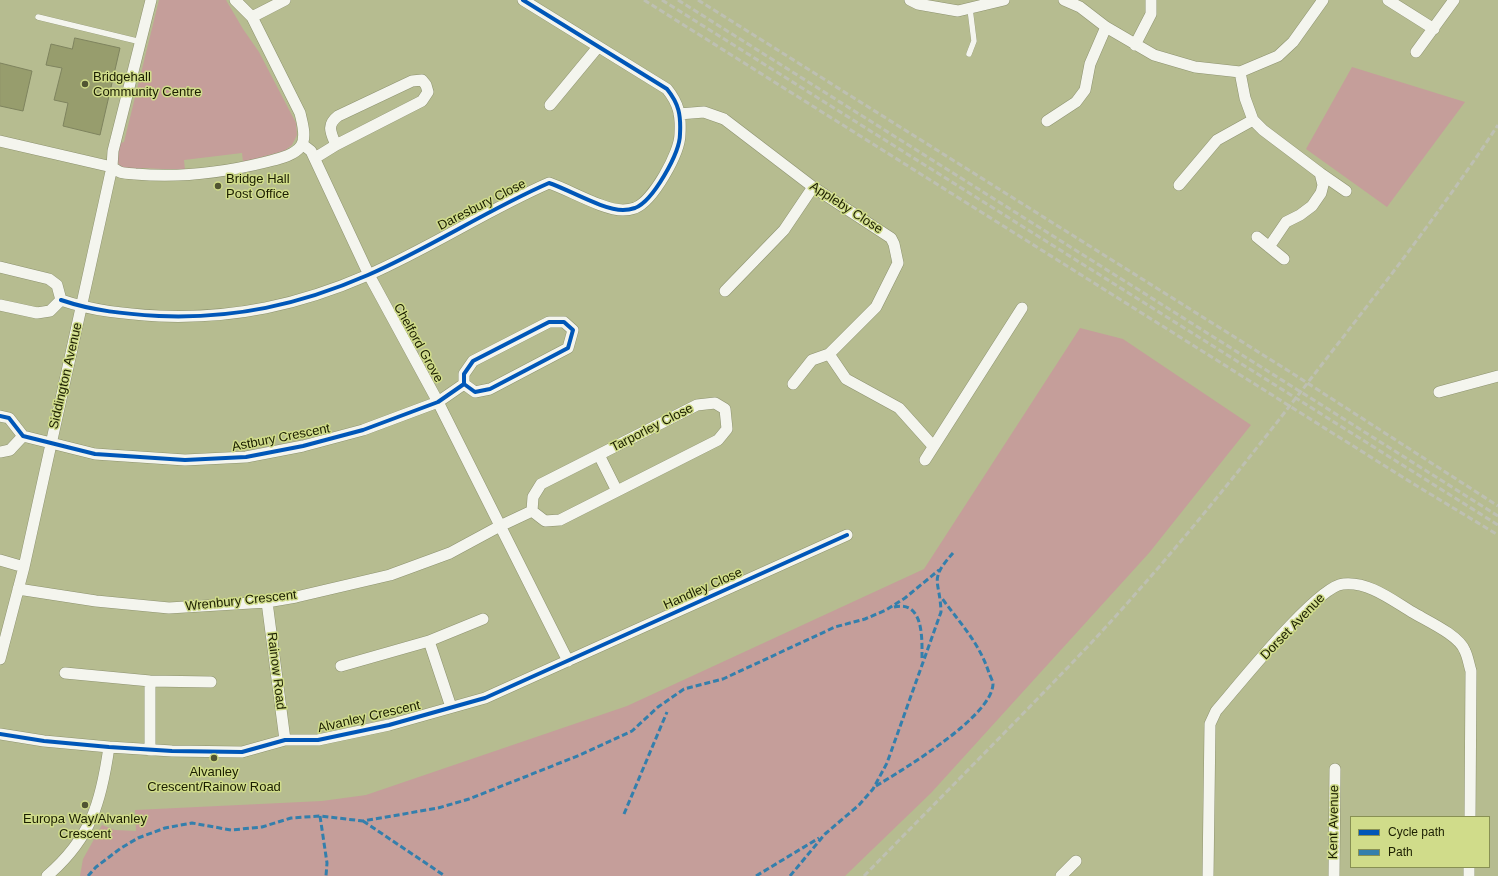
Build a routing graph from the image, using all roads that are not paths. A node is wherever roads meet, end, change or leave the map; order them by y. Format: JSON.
{"nodes":[{"id":1,"x":151,"y":0,"type":"edge"},
{"id":2,"x":235,"y":0,"type":"edge"},
{"id":3,"x":285,"y":0,"type":"edge"},
{"id":4,"x":523,"y":0,"type":"edge"},
{"id":5,"x":910,"y":0,"type":"edge"},
{"id":6,"x":1004,"y":0,"type":"edge"},
{"id":7,"x":1064,"y":0,"type":"edge"},
{"id":8,"x":1151,"y":0,"type":"edge"},
{"id":9,"x":1324,"y":0,"type":"edge"},
{"id":10,"x":1388,"y":0,"type":"edge"},
{"id":11,"x":1454,"y":0,"type":"edge"},
{"id":12,"x":970,"y":9,"type":"junction"},
{"id":13,"x":38,"y":17,"type":"dead end"},
{"id":14,"x":252,"y":17,"type":"junction"},
{"id":15,"x":1106,"y":28,"type":"junction"},
{"id":16,"x":1434,"y":28,"type":"junction"},
{"id":17,"x":141,"y":42,"type":"junction"},
{"id":18,"x":1135,"y":45,"type":"junction"},
{"id":19,"x":598,"y":47,"type":"junction"},
{"id":20,"x":1416,"y":52,"type":"dead end"},
{"id":21,"x":969,"y":54,"type":"dead end"},
{"id":22,"x":1240,"y":72,"type":"junction"},
{"id":23,"x":550,"y":105,"type":"dead end"},
{"id":24,"x":679,"y":114,"type":"junction"},
{"id":25,"x":1253,"y":120,"type":"junction"},
{"id":26,"x":1047,"y":122,"type":"dead end"},
{"id":27,"x":0,"y":141,"type":"edge"},
{"id":28,"x":302,"y":144,"type":"junction"},
{"id":29,"x":336,"y":145,"type":"junction"},
{"id":30,"x":314,"y":158,"type":"junction"},
{"id":31,"x":112,"y":167,"type":"junction"},
{"id":32,"x":1320,"y":173,"type":"junction"},
{"id":33,"x":1179,"y":185,"type":"dead end"},
{"id":34,"x":813,"y":187,"type":"junction"},
{"id":35,"x":1346,"y":191,"type":"dead end"},
{"id":36,"x":1257,"y":237,"type":"dead end"},
{"id":37,"x":1269,"y":247,"type":"junction"},
{"id":38,"x":1284,"y":259,"type":"dead end"},
{"id":39,"x":0,"y":267,"type":"edge"},
{"id":40,"x":369,"y":274,"type":"junction"},
{"id":41,"x":725,"y":291,"type":"dead end"},
{"id":42,"x":61,"y":300,"type":"junction"},
{"id":43,"x":0,"y":306,"type":"edge"},
{"id":44,"x":82,"y":307,"type":"junction"},
{"id":45,"x":1022,"y":308,"type":"dead end"},
{"id":46,"x":828,"y":354,"type":"junction"},
{"id":47,"x":1498,"y":376,"type":"edge"},
{"id":48,"x":464,"y":384,"type":"junction"},
{"id":49,"x":794,"y":384,"type":"dead end"},
{"id":50,"x":1439,"y":392,"type":"dead end"},
{"id":51,"x":438,"y":402,"type":"junction"},
{"id":52,"x":0,"y":416,"type":"edge"},
{"id":53,"x":23,"y":436,"type":"junction"},
{"id":54,"x":50,"y":444,"type":"junction"},
{"id":55,"x":933,"y":446,"type":"junction"},
{"id":56,"x":0,"y":452,"type":"edge"},
{"id":57,"x":599,"y":455,"type":"junction"},
{"id":58,"x":924,"y":460,"type":"dead end"},
{"id":59,"x":617,"y":491,"type":"junction"},
{"id":60,"x":532,"y":511,"type":"junction"},
{"id":61,"x":500,"y":526,"type":"junction"},
{"id":62,"x":846,"y":535,"type":"dead end"},
{"id":63,"x":0,"y":560,"type":"edge"},
{"id":64,"x":24,"y":567,"type":"junction"},
{"id":65,"x":18,"y":589,"type":"junction"},
{"id":66,"x":267,"y":602,"type":"junction"},
{"id":67,"x":483,"y":619,"type":"dead end"},
{"id":68,"x":429,"y":641,"type":"junction"},
{"id":69,"x":0,"y":659,"type":"edge"},
{"id":70,"x":568,"y":661,"type":"junction"},
{"id":71,"x":341,"y":666,"type":"dead end"},
{"id":72,"x":64,"y":673,"type":"dead end"},
{"id":73,"x":150,"y":681,"type":"junction"},
{"id":74,"x":211,"y":682,"type":"dead end"},
{"id":75,"x":451,"y":707,"type":"junction"},
{"id":76,"x":0,"y":734,"type":"edge"},
{"id":77,"x":285,"y":740,"type":"junction"},
{"id":78,"x":109,"y":747,"type":"junction"},
{"id":79,"x":150,"y":750,"type":"junction"},
{"id":80,"x":1335,"y":769,"type":"dead end"},
{"id":81,"x":1470,"y":816,"type":"edge"},
{"id":82,"x":1076,"y":861,"type":"dead end"},
{"id":83,"x":47,"y":876,"type":"edge"},
{"id":84,"x":1061,"y":876,"type":"edge"},
{"id":85,"x":1208,"y":876,"type":"edge"},
{"id":86,"x":1334,"y":876,"type":"edge"}],
"edges":[{"from":1,"to":17,"type":"street","name":"Siddington Avenue"},
{"from":2,"to":14,"type":"street"},
{"from":3,"to":14,"type":"street"},
{"from":4,"to":19,"type":"street","name":"Daresbury Close"},
{"from":5,"to":12,"type":"street"},
{"from":6,"to":12,"type":"street"},
{"from":7,"to":15,"type":"street"},
{"from":8,"to":18,"type":"street"},
{"from":9,"to":22,"type":"street"},
{"from":10,"to":16,"type":"street"},
{"from":11,"to":16,"type":"street"},
{"from":12,"to":21,"type":"lane"},
{"from":13,"to":17,"type":"lane"},
{"from":14,"to":28,"type":"street"},
{"from":15,"to":18,"type":"street"},
{"from":15,"to":26,"type":"street"},
{"from":16,"to":20,"type":"street"},
{"from":17,"to":31,"type":"street","name":"Siddington Avenue"},
{"from":18,"to":22,"type":"street"},
{"from":19,"to":23,"type":"street"},
{"from":19,"to":24,"type":"street","name":"Daresbury Close"},
{"from":22,"to":25,"type":"street"},
{"from":24,"to":34,"type":"street","name":"Appleby Close"},
{"from":24,"to":40,"type":"street","name":"Daresbury Close"},
{"from":25,"to":32,"type":"street"},
{"from":25,"to":33,"type":"street"},
{"from":27,"to":31,"type":"street"},
{"from":28,"to":30,"type":"street","name":"Chelford Grove"},
{"from":28,"to":31,"type":"street"},
{"from":29,"to":29,"type":"street"},
{"from":29,"to":30,"type":"street"},
{"from":30,"to":40,"type":"street","name":"Chelford Grove"},
{"from":31,"to":44,"type":"street","name":"Siddington Avenue"},
{"from":32,"to":35,"type":"street"},
{"from":32,"to":37,"type":"street"},
{"from":34,"to":41,"type":"street"},
{"from":34,"to":46,"type":"street","name":"Appleby Close"},
{"from":36,"to":37,"type":"street"},
{"from":37,"to":38,"type":"street"},
{"from":39,"to":42,"type":"street"},
{"from":40,"to":44,"type":"street","name":"Daresbury Close"},
{"from":40,"to":51,"type":"street","name":"Chelford Grove"},
{"from":42,"to":43,"type":"street"},
{"from":42,"to":44,"type":"street","name":"Daresbury Close"},
{"from":44,"to":54,"type":"street","name":"Siddington Avenue"},
{"from":45,"to":55,"type":"street"},
{"from":46,"to":49,"type":"street","name":"Appleby Close"},
{"from":46,"to":55,"type":"street"},
{"from":47,"to":50,"type":"street"},
{"from":48,"to":48,"type":"street"},
{"from":48,"to":51,"type":"street","name":"Astbury Crescent"},
{"from":51,"to":54,"type":"street","name":"Astbury Crescent"},
{"from":51,"to":61,"type":"street","name":"Chelford Grove"},
{"from":52,"to":53,"type":"street"},
{"from":53,"to":54,"type":"street","name":"Astbury Crescent"},
{"from":53,"to":56,"type":"street"},
{"from":54,"to":64,"type":"street","name":"Siddington Avenue"},
{"from":55,"to":58,"type":"street"},
{"from":57,"to":59,"type":"street","name":"Tarporley Close"},
{"from":57,"to":59,"type":"street","name":"Tarporley Close"},
{"from":57,"to":60,"type":"street","name":"Tarporley Close"},
{"from":59,"to":60,"type":"street","name":"Tarporley Close"},
{"from":60,"to":61,"type":"street"},
{"from":61,"to":66,"type":"street","name":"Wrenbury Crescent"},
{"from":61,"to":70,"type":"street","name":"Chelford Grove"},
{"from":62,"to":70,"type":"street","name":"Handley Close"},
{"from":63,"to":64,"type":"street"},
{"from":64,"to":65,"type":"street","name":"Siddington Avenue"},
{"from":65,"to":66,"type":"street","name":"Wrenbury Crescent"},
{"from":65,"to":69,"type":"street","name":"Siddington Avenue"},
{"from":66,"to":77,"type":"street","name":"Rainow Road"},
{"from":67,"to":68,"type":"street"},
{"from":68,"to":71,"type":"street"},
{"from":68,"to":75,"type":"street"},
{"from":70,"to":75,"type":"street","name":"Alvanley Crescent"},
{"from":72,"to":73,"type":"street"},
{"from":73,"to":74,"type":"street"},
{"from":73,"to":79,"type":"street"},
{"from":75,"to":77,"type":"street","name":"Alvanley Crescent"},
{"from":76,"to":78,"type":"street","name":"Alvanley Crescent"},
{"from":77,"to":79,"type":"street","name":"Alvanley Crescent"},
{"from":78,"to":79,"type":"street","name":"Alvanley Crescent"},
{"from":78,"to":83,"type":"street"},
{"from":80,"to":86,"type":"street","name":"Kent Avenue"},
{"from":81,"to":85,"type":"street","name":"Dorset Avenue"},
{"from":82,"to":84,"type":"street"}]}
